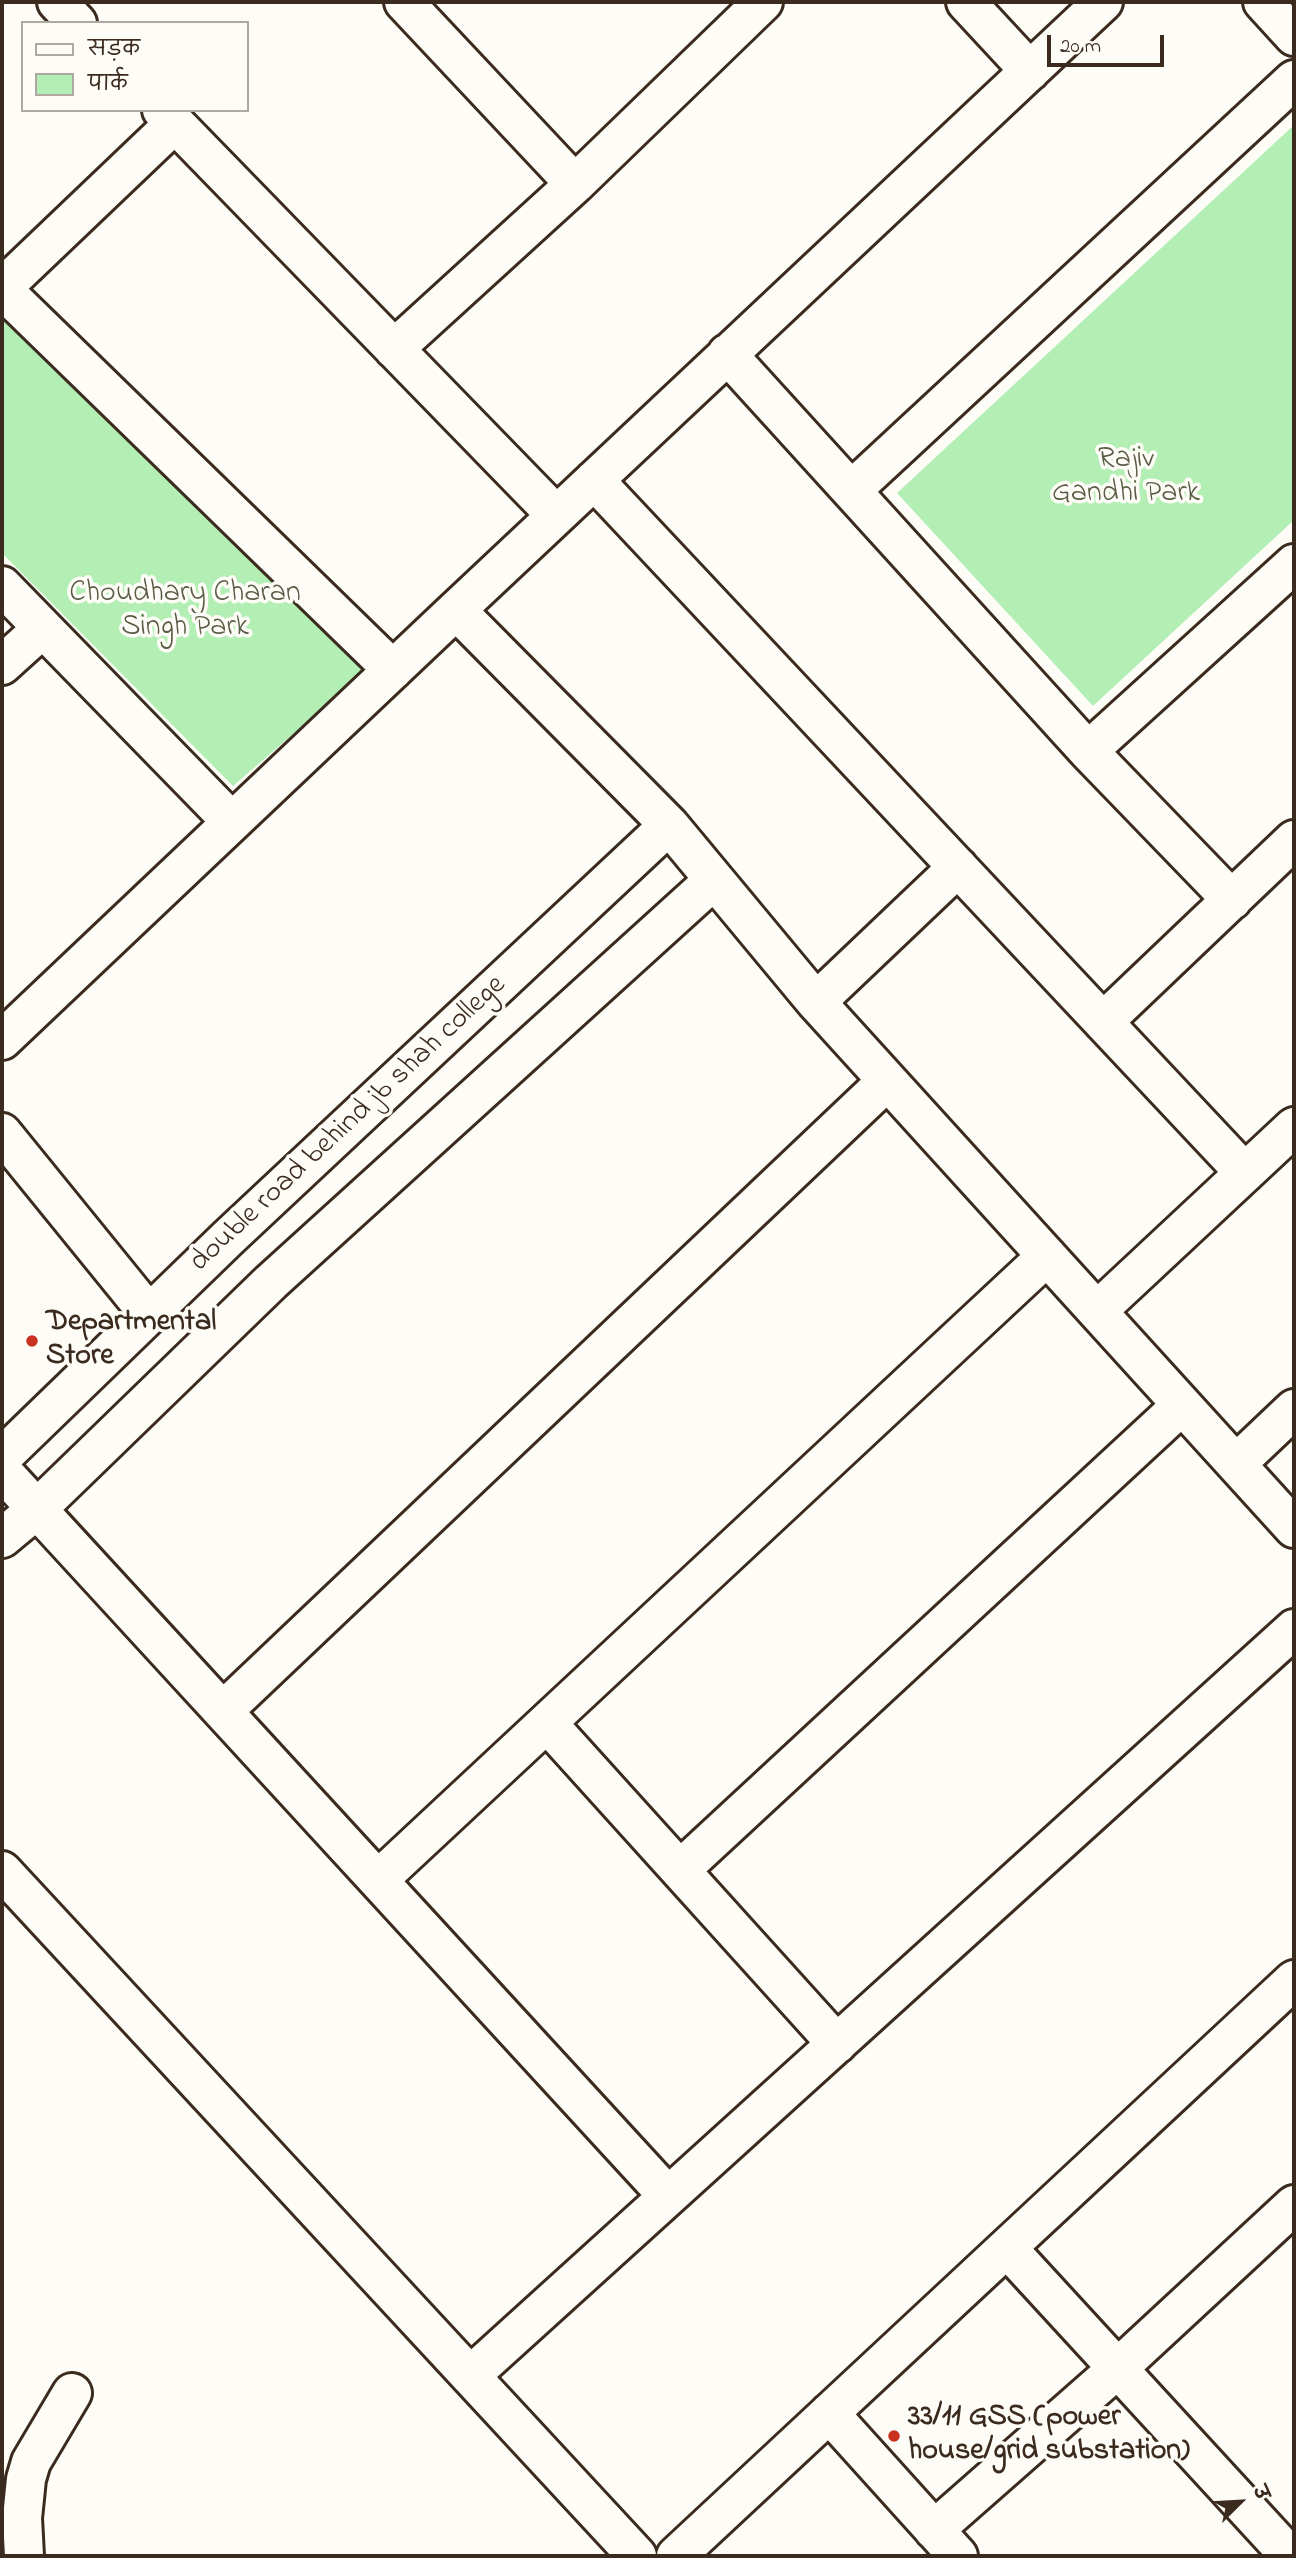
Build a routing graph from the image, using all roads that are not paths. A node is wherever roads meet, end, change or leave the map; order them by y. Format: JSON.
{"nodes":[{"id":1,"x":57,"y":2,"type":"edge"},
{"id":2,"x":404,"y":2,"type":"edge"},
{"id":3,"x":763,"y":2,"type":"edge"},
{"id":4,"x":966,"y":2,"type":"edge"},
{"id":5,"x":1104,"y":2,"type":"edge"},
{"id":6,"x":1263,"y":2,"type":"edge"},
{"id":7,"x":75,"y":21,"type":"edge"},
{"id":8,"x":1294,"y":36,"type":"edge"},
{"id":9,"x":1030,"y":71,"type":"junction"},
{"id":10,"x":1294,"y":80,"type":"edge"},
{"id":11,"x":169,"y":117,"type":"edge"},
{"id":12,"x":575,"y":184,"type":"junction"},
{"id":13,"x":2,"y":288,"type":"edge"},
{"id":14,"x":394,"y":349,"type":"junction"},
{"id":15,"x":727,"y":354,"type":"junction"},
{"id":16,"x":594,"y":480,"type":"junction"},
{"id":17,"x":852,"y":490,"type":"junction"},
{"id":18,"x":556,"y":516,"type":"junction"},
{"id":19,"x":1294,"y":564,"type":"edge"},
{"id":20,"x":2,"y":586,"type":"edge"},
{"id":21,"x":456,"y":610,"type":"junction"},
{"id":22,"x":43,"y":628,"type":"junction"},
{"id":23,"x":2,"y":665,"type":"edge"},
{"id":24,"x":393,"y":670,"type":"junction"},
{"id":25,"x":1088,"y":751,"type":"junction"},
{"id":26,"x":232,"y":822,"type":"junction"},
{"id":27,"x":669,"y":825,"type":"junction"},
{"id":28,"x":1294,"y":840,"type":"edge"},
{"id":29,"x":958,"y":867,"type":"junction"},
{"id":30,"x":714,"y":880,"type":"junction"},
{"id":31,"x":1232,"y":900,"type":"junction"},
{"id":32,"x":816,"y":1002,"type":"junction"},
{"id":33,"x":1103,"y":1022,"type":"junction"},
{"id":34,"x":2,"y":1040,"type":"edge"},
{"id":35,"x":887,"y":1081,"type":"junction"},
{"id":36,"x":1294,"y":1127,"type":"edge"},
{"id":37,"x":2,"y":1133,"type":"edge"},
{"id":38,"x":1245,"y":1173,"type":"junction"},
{"id":39,"x":1047,"y":1256,"type":"junction"},
{"id":40,"x":1097,"y":1311,"type":"junction"},
{"id":41,"x":149,"y":1314,"type":"junction"},
{"id":42,"x":1182,"y":1405,"type":"junction"},
{"id":43,"x":1294,"y":1409,"type":"edge"},
{"id":44,"x":2,"y":1457,"type":"edge"},
{"id":45,"x":1236,"y":1464,"type":"junction"},
{"id":46,"x":2,"y":1471,"type":"edge"},
{"id":47,"x":37,"y":1509,"type":"junction"},
{"id":48,"x":1294,"y":1528,"type":"edge"},
{"id":49,"x":2,"y":1538,"type":"edge"},
{"id":50,"x":1294,"y":1629,"type":"edge"},
{"id":51,"x":223,"y":1711,"type":"junction"},
{"id":52,"x":547,"y":1723,"type":"junction"},
{"id":53,"x":680,"y":1870,"type":"junction"},
{"id":54,"x":2,"y":1871,"type":"edge"},
{"id":55,"x":378,"y":1880,"type":"junction"},
{"id":56,"x":1294,"y":1980,"type":"edge"},
{"id":57,"x":836,"y":2044,"type":"junction"},
{"id":58,"x":668,"y":2196,"type":"junction"},
{"id":59,"x":1294,"y":2206,"type":"edge"},
{"id":60,"x":1007,"y":2248,"type":"junction"},
{"id":61,"x":1117,"y":2368,"type":"junction"},
{"id":62,"x":470,"y":2376,"type":"junction"},
{"id":63,"x":72,"y":2393,"type":"dead end"},
{"id":64,"x":829,"y":2413,"type":"junction"},
{"id":65,"x":946,"y":2543,"type":"edge"},
{"id":66,"x":1287,"y":2543,"type":"edge"},
{"id":67,"x":24,"y":2556,"type":"edge"},
{"id":68,"x":637,"y":2556,"type":"edge"},
{"id":69,"x":676,"y":2556,"type":"edge"}],
"edges":[{"from":1,"to":7,"type":"street"},
{"from":2,"to":12,"type":"street"},
{"from":3,"to":12,"type":"street"},
{"from":4,"to":9,"type":"street"},
{"from":5,"to":9,"type":"street"},
{"from":6,"to":8,"type":"street"},
{"from":9,"to":15,"type":"street"},
{"from":10,"to":17,"type":"street"},
{"from":11,"to":13,"type":"street"},
{"from":11,"to":14,"type":"street"},
{"from":12,"to":14,"type":"street"},
{"from":13,"to":24,"type":"street"},
{"from":14,"to":18,"type":"street"},
{"from":15,"to":16,"type":"street"},
{"from":15,"to":17,"type":"street"},
{"from":16,"to":18,"type":"street"},
{"from":16,"to":29,"type":"street"},
{"from":17,"to":25,"type":"street"},
{"from":18,"to":21,"type":"street"},
{"from":19,"to":25,"type":"street"},
{"from":20,"to":22,"type":"street"},
{"from":21,"to":24,"type":"street"},
{"from":21,"to":27,"type":"street"},
{"from":22,"to":23,"type":"street"},
{"from":22,"to":26,"type":"street"},
{"from":24,"to":26,"type":"street"},
{"from":25,"to":31,"type":"street"},
{"from":26,"to":34,"type":"street"},
{"from":27,"to":30,"type":"street"},
{"from":27,"to":41,"type":"street","name":"double road behind jb shah college"},
{"from":28,"to":31,"type":"street"},
{"from":29,"to":32,"type":"street"},
{"from":29,"to":33,"type":"street"},
{"from":30,"to":32,"type":"street"},
{"from":30,"to":47,"type":"street"},
{"from":31,"to":33,"type":"street"},
{"from":32,"to":35,"type":"street"},
{"from":33,"to":38,"type":"street"},
{"from":35,"to":39,"type":"street"},
{"from":35,"to":51,"type":"street"},
{"from":36,"to":38,"type":"street"},
{"from":37,"to":41,"type":"street"},
{"from":38,"to":40,"type":"street"},
{"from":39,"to":40,"type":"street"},
{"from":39,"to":52,"type":"street"},
{"from":40,"to":42,"type":"street"},
{"from":41,"to":44,"type":"street","name":"double road behind jb shah college"},
{"from":42,"to":45,"type":"street"},
{"from":42,"to":53,"type":"street"},
{"from":43,"to":45,"type":"street"},
{"from":45,"to":48,"type":"street"},
{"from":46,"to":47,"type":"street"},
{"from":47,"to":49,"type":"street"},
{"from":47,"to":51,"type":"street"},
{"from":50,"to":57,"type":"street"},
{"from":51,"to":55,"type":"street"},
{"from":52,"to":53,"type":"street"},
{"from":52,"to":55,"type":"street"},
{"from":53,"to":57,"type":"street"},
{"from":54,"to":62,"type":"street"},
{"from":55,"to":58,"type":"street"},
{"from":56,"to":60,"type":"street"},
{"from":57,"to":58,"type":"street"},
{"from":58,"to":62,"type":"street"},
{"from":59,"to":61,"type":"street"},
{"from":60,"to":61,"type":"street"},
{"from":60,"to":64,"type":"street"},
{"from":61,"to":65,"type":"street"},
{"from":61,"to":66,"type":"street"},
{"from":62,"to":68,"type":"street"},
{"from":63,"to":67,"type":"street"},
{"from":64,"to":65,"type":"street"},
{"from":64,"to":69,"type":"street"}]}
